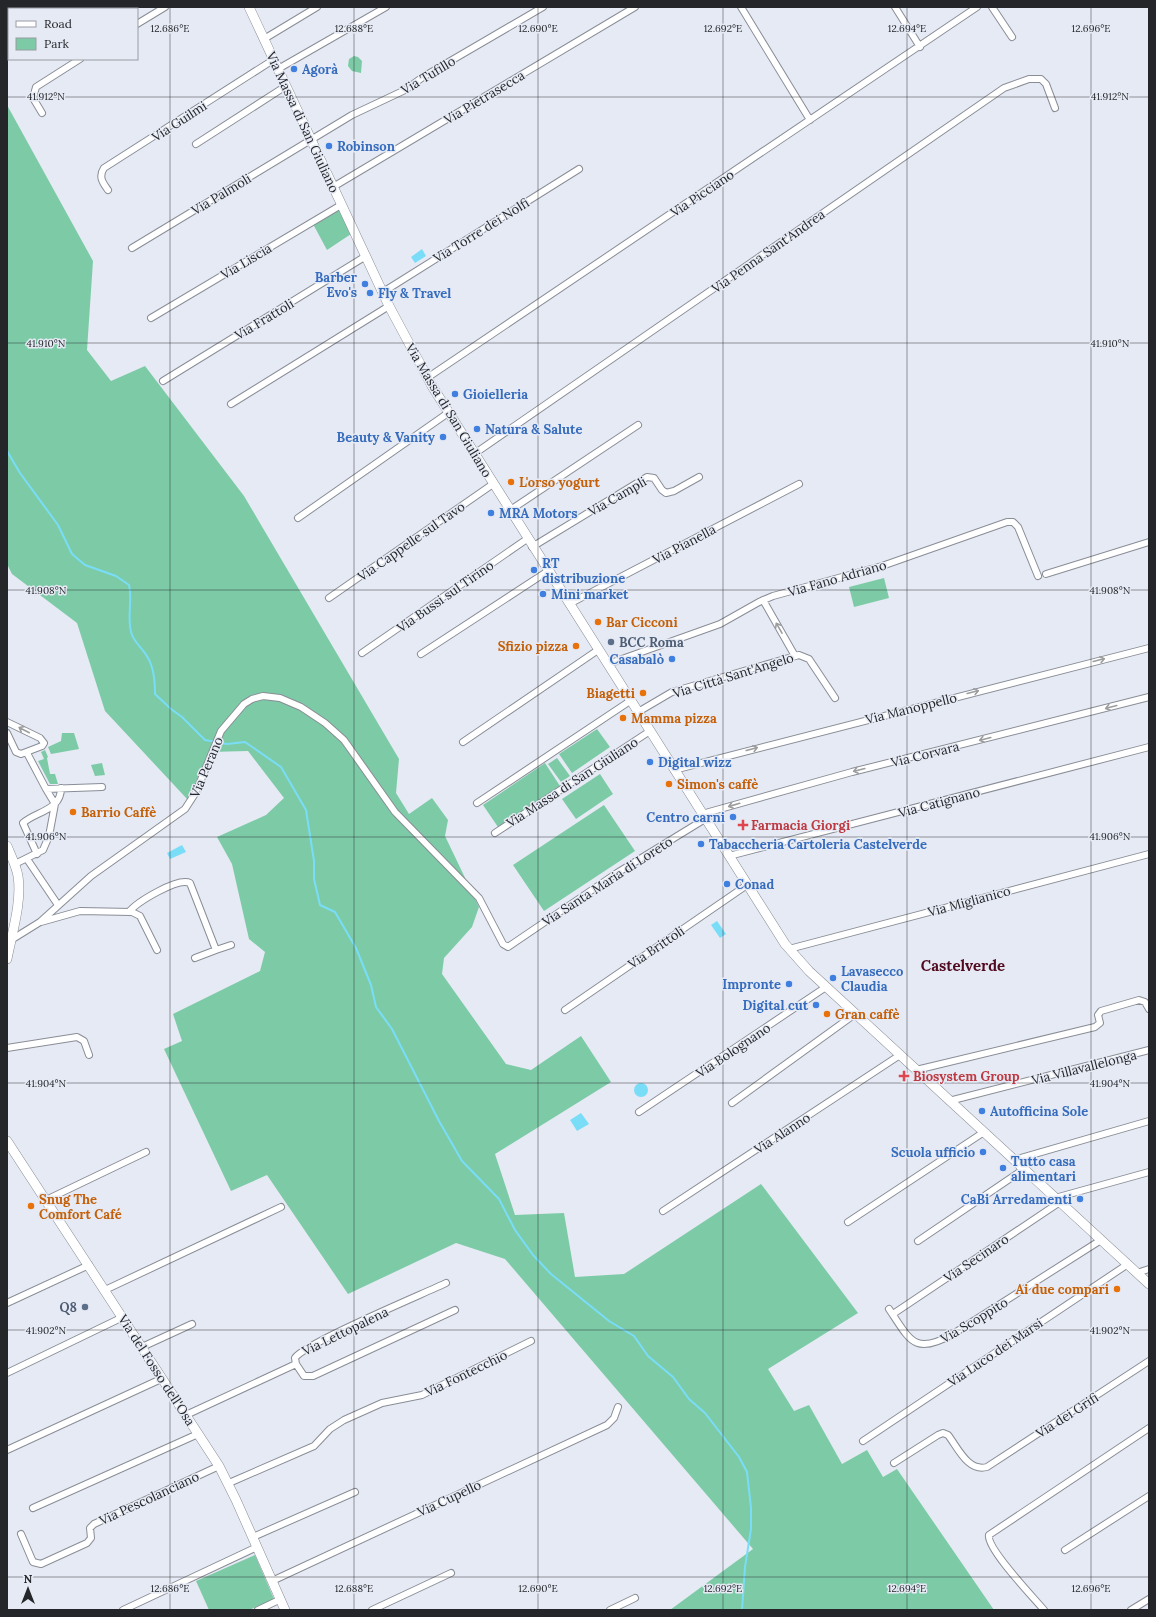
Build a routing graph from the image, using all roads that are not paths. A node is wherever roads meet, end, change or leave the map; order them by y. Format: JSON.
{"nodes":[{"id":1,"x":165,"y":7,"type":"edge"},
{"id":2,"x":249,"y":7,"type":"edge"},
{"id":3,"x":317,"y":7,"type":"edge"},
{"id":4,"x":386,"y":7,"type":"edge"},
{"id":5,"x":543,"y":7,"type":"edge"},
{"id":6,"x":636,"y":7,"type":"edge"},
{"id":7,"x":741,"y":7,"type":"edge"},
{"id":8,"x":895,"y":7,"type":"edge"},
{"id":9,"x":977,"y":7,"type":"edge"},
{"id":10,"x":992,"y":7,"type":"edge"},
{"id":11,"x":138,"y":23,"type":"edge"},
{"id":12,"x":1012,"y":37,"type":"dead end"},
{"id":13,"x":264,"y":39,"type":"junction"},
{"id":14,"x":920,"y":47,"type":"junction"},
{"id":15,"x":78,"y":60,"type":"edge"},
{"id":16,"x":273,"y":60,"type":"junction"},
{"id":17,"x":278,"y":69,"type":"junction"},
{"id":18,"x":286,"y":86,"type":"junction"},
{"id":19,"x":1055,"y":108,"type":"dead end"},
{"id":20,"x":42,"y":113,"type":"dead end"},
{"id":21,"x":810,"y":120,"type":"junction"},
{"id":22,"x":312,"y":141,"type":"junction"},
{"id":23,"x":196,"y":144,"type":"dead end"},
{"id":24,"x":579,"y":169,"type":"dead end"},
{"id":25,"x":333,"y":187,"type":"junction"},
{"id":26,"x":108,"y":190,"type":"dead end"},
{"id":27,"x":341,"y":205,"type":"junction"},
{"id":28,"x":132,"y":248,"type":"dead end"},
{"id":29,"x":366,"y":256,"type":"junction"},
{"id":30,"x":383,"y":292,"type":"junction"},
{"id":31,"x":389,"y":306,"type":"junction"},
{"id":32,"x":151,"y":318,"type":"dead end"},
{"id":33,"x":427,"y":378,"type":"junction"},
{"id":34,"x":163,"y":381,"type":"dead end"},
{"id":35,"x":231,"y":404,"type":"dead end"},
{"id":36,"x":448,"y":414,"type":"junction"},
{"id":37,"x":638,"y":425,"type":"dead end"},
{"id":38,"x":474,"y":454,"type":"junction"},
{"id":39,"x":699,"y":477,"type":"dead end"},
{"id":40,"x":493,"y":484,"type":"junction"},
{"id":41,"x":799,"y":484,"type":"dead end"},
{"id":42,"x":509,"y":511,"type":"junction"},
{"id":43,"x":298,"y":518,"type":"dead end"},
{"id":44,"x":1149,"y":542,"type":"edge"},
{"id":45,"x":530,"y":543,"type":"junction"},
{"id":46,"x":548,"y":571,"type":"junction"},
{"id":47,"x":1046,"y":574,"type":"dead end"},
{"id":48,"x":1038,"y":576,"type":"dead end"},
{"id":49,"x":329,"y":598,"type":"dead end"},
{"id":50,"x":763,"y":600,"type":"junction"},
{"id":51,"x":569,"y":604,"type":"junction"},
{"id":52,"x":1149,"y":648,"type":"edge"},
{"id":53,"x":598,"y":650,"type":"junction"},
{"id":54,"x":362,"y":653,"type":"dead end"},
{"id":55,"x":421,"y":654,"type":"dead end"},
{"id":56,"x":795,"y":656,"type":"junction"},
{"id":57,"x":608,"y":664,"type":"junction"},
{"id":58,"x":1149,"y":697,"type":"edge"},
{"id":59,"x":835,"y":698,"type":"dead end"},
{"id":60,"x":630,"y":701,"type":"junction"},
{"id":61,"x":638,"y":712,"type":"junction"},
{"id":62,"x":7,"y":722,"type":"edge"},
{"id":63,"x":650,"y":731,"type":"junction"},
{"id":64,"x":7,"y":733,"type":"edge"},
{"id":65,"x":463,"y":742,"type":"dead end"},
{"id":66,"x":1149,"y":747,"type":"edge"},
{"id":67,"x":27,"y":753,"type":"junction"},
{"id":68,"x":674,"y":770,"type":"junction"},
{"id":69,"x":102,"y":787,"type":"dead end"},
{"id":70,"x":61,"y":788,"type":"junction"},
{"id":71,"x":46,"y":789,"type":"junction"},
{"id":72,"x":55,"y":804,"type":"junction"},
{"id":73,"x":477,"y":804,"type":"dead end"},
{"id":74,"x":704,"y":816,"type":"junction"},
{"id":75,"x":495,"y":833,"type":"dead end"},
{"id":76,"x":7,"y":846,"type":"edge"},
{"id":77,"x":37,"y":854,"type":"junction"},
{"id":78,"x":1149,"y":854,"type":"edge"},
{"id":79,"x":729,"y":856,"type":"junction"},
{"id":80,"x":27,"y":859,"type":"junction"},
{"id":81,"x":14,"y":864,"type":"junction"},
{"id":82,"x":747,"y":885,"type":"junction"},
{"id":83,"x":58,"y":905,"type":"junction"},
{"id":84,"x":129,"y":912,"type":"junction"},
{"id":85,"x":40,"y":922,"type":"junction"},
{"id":86,"x":11,"y":940,"type":"junction"},
{"id":87,"x":231,"y":944,"type":"dead end"},
{"id":88,"x":510,"y":946,"type":"joint"},
{"id":89,"x":789,"y":949,"type":"junction"},
{"id":90,"x":157,"y":950,"type":"dead end"},
{"id":91,"x":216,"y":950,"type":"junction"},
{"id":92,"x":195,"y":958,"type":"dead end"},
{"id":93,"x":7,"y":959,"type":"edge"},
{"id":94,"x":826,"y":988,"type":"junction"},
{"id":95,"x":1149,"y":1009,"type":"edge"},
{"id":96,"x":565,"y":1010,"type":"dead end"},
{"id":97,"x":855,"y":1014,"type":"junction"},
{"id":98,"x":7,"y":1048,"type":"edge"},
{"id":99,"x":1149,"y":1050,"type":"edge"},
{"id":100,"x":89,"y":1055,"type":"dead end"},
{"id":101,"x":900,"y":1055,"type":"junction"},
{"id":102,"x":916,"y":1070,"type":"junction"},
{"id":103,"x":949,"y":1101,"type":"junction"},
{"id":104,"x":732,"y":1103,"type":"dead end"},
{"id":105,"x":639,"y":1112,"type":"dead end"},
{"id":106,"x":1149,"y":1122,"type":"edge"},
{"id":107,"x":984,"y":1132,"type":"junction"},
{"id":108,"x":8,"y":1144,"type":"edge"},
{"id":109,"x":146,"y":1152,"type":"dead end"},
{"id":110,"x":1014,"y":1160,"type":"junction"},
{"id":111,"x":1024,"y":1169,"type":"junction"},
{"id":112,"x":1149,"y":1172,"type":"edge"},
{"id":113,"x":46,"y":1200,"type":"junction"},
{"id":114,"x":1058,"y":1200,"type":"junction"},
{"id":115,"x":281,"y":1207,"type":"dead end"},
{"id":116,"x":663,"y":1212,"type":"dead end"},
{"id":117,"x":848,"y":1222,"type":"dead end"},
{"id":118,"x":1101,"y":1240,"type":"junction"},
{"id":119,"x":918,"y":1241,"type":"dead end"},
{"id":120,"x":1128,"y":1264,"type":"junction"},
{"id":121,"x":89,"y":1265,"type":"junction"},
{"id":122,"x":1149,"y":1269,"type":"edge"},
{"id":123,"x":1137,"y":1273,"type":"junction"},
{"id":124,"x":446,"y":1283,"type":"dead end"},
{"id":125,"x":1149,"y":1284,"type":"edge"},
{"id":126,"x":105,"y":1290,"type":"junction"},
{"id":127,"x":7,"y":1303,"type":"edge"},
{"id":128,"x":455,"y":1310,"type":"dead end"},
{"id":129,"x":891,"y":1311,"type":"joint"},
{"id":130,"x":123,"y":1316,"type":"junction"},
{"id":131,"x":192,"y":1324,"type":"dead end"},
{"id":132,"x":531,"y":1341,"type":"dead end"},
{"id":133,"x":142,"y":1347,"type":"junction"},
{"id":134,"x":1149,"y":1361,"type":"edge"},
{"id":135,"x":296,"y":1364,"type":"junction"},
{"id":136,"x":7,"y":1373,"type":"edge"},
{"id":137,"x":161,"y":1379,"type":"junction"},
{"id":138,"x":618,"y":1407,"type":"dead end"},
{"id":139,"x":186,"y":1415,"type":"junction"},
{"id":140,"x":1149,"y":1428,"type":"edge"},
{"id":141,"x":198,"y":1434,"type":"junction"},
{"id":142,"x":863,"y":1441,"type":"dead end"},
{"id":143,"x":7,"y":1450,"type":"edge"},
{"id":144,"x":894,"y":1463,"type":"dead end"},
{"id":145,"x":219,"y":1466,"type":"junction"},
{"id":146,"x":229,"y":1483,"type":"junction"},
{"id":147,"x":355,"y":1492,"type":"dead end"},
{"id":148,"x":1149,"y":1496,"type":"edge"},
{"id":149,"x":33,"y":1508,"type":"dead end"},
{"id":150,"x":21,"y":1534,"type":"dead end"},
{"id":151,"x":252,"y":1537,"type":"junction"},
{"id":152,"x":257,"y":1547,"type":"junction"},
{"id":153,"x":1065,"y":1550,"type":"dead end"},
{"id":154,"x":451,"y":1573,"type":"dead end"},
{"id":155,"x":272,"y":1581,"type":"junction"},
{"id":156,"x":635,"y":1598,"type":"dead end"},
{"id":157,"x":281,"y":1599,"type":"junction"},
{"id":158,"x":1149,"y":1599,"type":"edge"},
{"id":159,"x":122,"y":1610,"type":"edge"},
{"id":160,"x":258,"y":1610,"type":"edge"},
{"id":161,"x":286,"y":1610,"type":"edge"},
{"id":162,"x":372,"y":1610,"type":"edge"},
{"id":163,"x":610,"y":1610,"type":"edge"},
{"id":164,"x":1044,"y":1610,"type":"edge"},
{"id":165,"x":1131,"y":1610,"type":"edge"}],
"edges":[{"from":1,"to":11,"type":"street"},
{"from":2,"to":13,"type":"street","name":"Via Massa di San Giuliano"},
{"from":3,"to":13,"type":"street"},
{"from":4,"to":17,"type":"street"},
{"from":5,"to":22,"type":"street","name":"Via Tufillo"},
{"from":6,"to":25,"type":"street","name":"Via Pietrasecca"},
{"from":7,"to":21,"type":"street"},
{"from":8,"to":14,"type":"street"},
{"from":9,"to":14,"type":"street","name":"Via Picciano"},
{"from":10,"to":12,"type":"street"},
{"from":13,"to":16,"type":"street","name":"Via Massa di San Giuliano"},
{"from":14,"to":21,"type":"street","name":"Via Picciano"},
{"from":15,"to":20,"type":"street"},
{"from":16,"to":17,"type":"street","name":"Via Massa di San Giuliano"},
{"from":16,"to":26,"type":"street","name":"Via Guilmi"},
{"from":17,"to":18,"type":"street","name":"Via Massa di San Giuliano"},
{"from":18,"to":22,"type":"street","name":"Via Massa di San Giuliano"},
{"from":18,"to":23,"type":"street"},
{"from":19,"to":38,"type":"street","name":"Via Penna Sant'Andrea"},
{"from":21,"to":33,"type":"street","name":"Via Picciano"},
{"from":22,"to":25,"type":"street","name":"Via Massa di San Giuliano"},
{"from":22,"to":28,"type":"street","name":"Via Palmoli"},
{"from":24,"to":30,"type":"street","name":"Via Torre dei Nolfi"},
{"from":25,"to":27,"type":"street","name":"Via Massa di San Giuliano"},
{"from":27,"to":29,"type":"street","name":"Via Massa di San Giuliano"},
{"from":27,"to":32,"type":"street","name":"Via Liscia"},
{"from":29,"to":30,"type":"street","name":"Via Massa di San Giuliano"},
{"from":29,"to":34,"type":"street","name":"Via Frattoli"},
{"from":30,"to":31,"type":"street","name":"Via Massa di San Giuliano"},
{"from":31,"to":33,"type":"street","name":"Via Massa di San Giuliano"},
{"from":31,"to":35,"type":"street"},
{"from":33,"to":36,"type":"street","name":"Via Massa di San Giuliano"},
{"from":36,"to":38,"type":"street","name":"Via Massa di San Giuliano"},
{"from":36,"to":43,"type":"street"},
{"from":37,"to":42,"type":"street"},
{"from":38,"to":40,"type":"street","name":"Via Massa di San Giuliano"},
{"from":39,"to":45,"type":"street","name":"Via Campli"},
{"from":40,"to":42,"type":"street","name":"Via Massa di San Giuliano"},
{"from":40,"to":49,"type":"street","name":"Via Cappelle sul Tavo"},
{"from":41,"to":51,"type":"street","name":"Via Pianella"},
{"from":42,"to":45,"type":"street","name":"Via Massa di San Giuliano"},
{"from":44,"to":47,"type":"street"},
{"from":45,"to":46,"type":"street","name":"Via Massa di San Giuliano"},
{"from":45,"to":54,"type":"street","name":"Via Bussi sul Tirino"},
{"from":46,"to":51,"type":"street","name":"Via Massa di San Giuliano"},
{"from":46,"to":55,"type":"street"},
{"from":48,"to":50,"type":"street","name":"Via Fano Adriano"},
{"from":56,"to":50,"type":"street","one_way":true},
{"from":50,"to":57,"type":"street","name":"Via Fano Adriano"},
{"from":51,"to":53,"type":"street","name":"Via Massa di San Giuliano"},
{"from":68,"to":52,"type":"street","name":"Via Manoppello","one_way":true},
{"from":53,"to":57,"type":"street","name":"Via Massa di San Giuliano"},
{"from":53,"to":65,"type":"street"},
{"from":56,"to":59,"type":"street","name":"Via Città Sant'Angelo"},
{"from":56,"to":61,"type":"street","name":"Via Città Sant'Angelo"},
{"from":57,"to":60,"type":"street","name":"Via Massa di San Giuliano"},
{"from":58,"to":74,"type":"street","name":"Via Corvara","one_way":true},
{"from":60,"to":61,"type":"street","name":"Via Massa di San Giuliano"},
{"from":60,"to":73,"type":"street"},
{"from":61,"to":63,"type":"street","name":"Via Massa di San Giuliano"},
{"from":67,"to":62,"type":"street","one_way":true},
{"from":63,"to":68,"type":"street","name":"Via Massa di San Giuliano"},
{"from":63,"to":75,"type":"street","name":"Via Massa di San Giuliano"},
{"from":64,"to":67,"type":"street"},
{"from":66,"to":79,"type":"street","name":"Via Catignano"},
{"from":67,"to":71,"type":"street"},
{"from":68,"to":74,"type":"street","name":"Via Massa di San Giuliano"},
{"from":69,"to":70,"type":"street"},
{"from":70,"to":71,"type":"street"},
{"from":70,"to":72,"type":"street"},
{"from":71,"to":72,"type":"street"},
{"from":72,"to":77,"type":"street"},
{"from":72,"to":77,"type":"street"},
{"from":74,"to":79,"type":"street","name":"Via Massa di San Giuliano"},
{"from":74,"to":88,"type":"street","name":"Via Santa Maria di Loreto"},
{"from":76,"to":81,"type":"street"},
{"from":77,"to":80,"type":"street"},
{"from":78,"to":89,"type":"street","name":"Via Miglianico"},
{"from":79,"to":82,"type":"street","name":"Via Massa di San Giuliano"},
{"from":80,"to":81,"type":"street"},
{"from":80,"to":83,"type":"street"},
{"from":81,"to":86,"type":"street"},
{"from":82,"to":89,"type":"street","name":"Via Massa di San Giuliano"},
{"from":82,"to":96,"type":"street","name":"Via Brittoli"},
{"from":83,"to":85,"type":"street","name":"Via Perano"},
{"from":83,"to":88,"type":"street","name":"Via Perano"},
{"from":84,"to":85,"type":"street"},
{"from":84,"to":90,"type":"street"},
{"from":84,"to":91,"type":"street"},
{"from":85,"to":86,"type":"street","name":"Via Perano"},
{"from":86,"to":93,"type":"street"},
{"from":87,"to":91,"type":"street"},
{"from":89,"to":94,"type":"street","name":"Via Massa di San Giuliano"},
{"from":91,"to":92,"type":"street"},
{"from":94,"to":97,"type":"street","name":"Via Massa di San Giuliano"},
{"from":94,"to":105,"type":"street","name":"Via Bolognano"},
{"from":95,"to":102,"type":"street"},
{"from":97,"to":101,"type":"street","name":"Via Massa di San Giuliano"},
{"from":97,"to":104,"type":"street"},
{"from":98,"to":100,"type":"street"},
{"from":99,"to":103,"type":"street","name":"Via Villavallelonga"},
{"from":101,"to":102,"type":"street","name":"Via Massa di San Giuliano"},
{"from":101,"to":116,"type":"street","name":"Via Alanno"},
{"from":102,"to":103,"type":"street","name":"Via Massa di San Giuliano"},
{"from":103,"to":107,"type":"street","name":"Via Massa di San Giuliano"},
{"from":106,"to":110,"type":"street"},
{"from":107,"to":110,"type":"street","name":"Via Massa di San Giuliano"},
{"from":107,"to":117,"type":"street"},
{"from":108,"to":113,"type":"street","name":"Via del Fosso dell'Osa"},
{"from":109,"to":113,"type":"street"},
{"from":110,"to":111,"type":"street","name":"Via Massa di San Giuliano"},
{"from":111,"to":114,"type":"street","name":"Via Massa di San Giuliano"},
{"from":111,"to":119,"type":"street"},
{"from":112,"to":114,"type":"street","name":"Via Secinaro"},
{"from":113,"to":121,"type":"street","name":"Via del Fosso dell'Osa"},
{"from":114,"to":118,"type":"street","name":"Via Massa di San Giuliano"},
{"from":114,"to":129,"type":"street","name":"Via Secinaro"},
{"from":115,"to":126,"type":"street"},
{"from":118,"to":120,"type":"street","name":"Via Massa di San Giuliano"},
{"from":118,"to":129,"type":"street","name":"Via Scoppito"},
{"from":120,"to":123,"type":"street","name":"Via Massa di San Giuliano"},
{"from":120,"to":142,"type":"street","name":"Via Luco dei Marsi"},
{"from":121,"to":126,"type":"street","name":"Via del Fosso dell'Osa"},
{"from":121,"to":127,"type":"street"},
{"from":122,"to":123,"type":"street"},
{"from":123,"to":125,"type":"street","name":"Via Massa di San Giuliano"},
{"from":124,"to":135,"type":"street","name":"Via Lettopalena"},
{"from":126,"to":130,"type":"street","name":"Via del Fosso dell'Osa"},
{"from":128,"to":135,"type":"street"},
{"from":130,"to":133,"type":"street","name":"Via del Fosso dell'Osa"},
{"from":130,"to":136,"type":"street"},
{"from":131,"to":133,"type":"street"},
{"from":132,"to":146,"type":"street","name":"Via Fontecchio"},
{"from":133,"to":137,"type":"street","name":"Via del Fosso dell'Osa"},
{"from":134,"to":144,"type":"street","name":"Via dei Grifi"},
{"from":135,"to":139,"type":"street","name":"Via Lettopalena"},
{"from":137,"to":139,"type":"street","name":"Via del Fosso dell'Osa"},
{"from":137,"to":143,"type":"street"},
{"from":138,"to":155,"type":"street","name":"Via Cupello"},
{"from":139,"to":141,"type":"street","name":"Via del Fosso dell'Osa"},
{"from":140,"to":164,"type":"street"},
{"from":141,"to":145,"type":"street","name":"Via del Fosso dell'Osa"},
{"from":141,"to":149,"type":"street"},
{"from":145,"to":146,"type":"street","name":"Via del Fosso dell'Osa"},
{"from":145,"to":150,"type":"street","name":"Via Pescolanciano"},
{"from":146,"to":151,"type":"street","name":"Via del Fosso dell'Osa"},
{"from":147,"to":151,"type":"street"},
{"from":148,"to":153,"type":"street"},
{"from":151,"to":152,"type":"street","name":"Via del Fosso dell'Osa"},
{"from":152,"to":155,"type":"street","name":"Via del Fosso dell'Osa"},
{"from":152,"to":159,"type":"street"},
{"from":154,"to":162,"type":"street"},
{"from":155,"to":157,"type":"street","name":"Via del Fosso dell'Osa"},
{"from":156,"to":163,"type":"street"},
{"from":157,"to":160,"type":"street"},
{"from":157,"to":161,"type":"street","name":"Via del Fosso dell'Osa"},
{"from":158,"to":165,"type":"street"}]}
